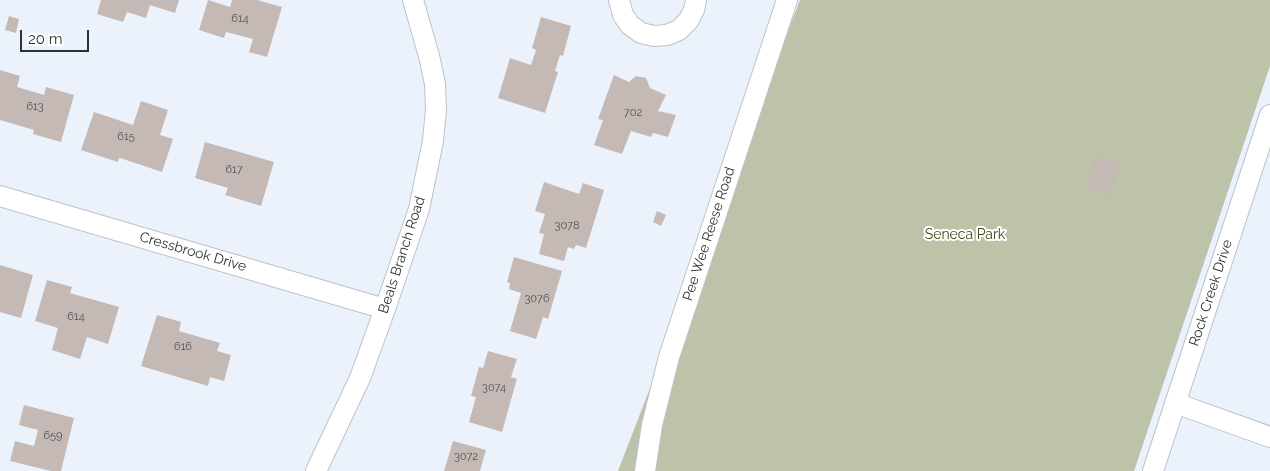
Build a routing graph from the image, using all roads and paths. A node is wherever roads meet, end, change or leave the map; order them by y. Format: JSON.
{"nodes":[{"id":1,"x":413,"y":0,"type":"edge"},
{"id":2,"x":619,"y":0,"type":"edge"},
{"id":3,"x":696,"y":0,"type":"edge"},
{"id":4,"x":787,"y":0,"type":"edge"},
{"id":5,"x":1270,"y":115,"type":"edge"},
{"id":6,"x":0,"y":196,"type":"edge"},
{"id":7,"x":386,"y":309,"type":"junction"},
{"id":8,"x":1175,"y":403,"type":"junction"},
{"id":9,"x":1270,"y":437,"type":"edge"},
{"id":10,"x":316,"y":471,"type":"edge"},
{"id":11,"x":645,"y":471,"type":"edge"},
{"id":12,"x":1153,"y":471,"type":"edge"}],
"edges":[{"from":1,"to":7,"type":"street","name":"Beals Branch Road"},
{"from":2,"to":3,"type":"street"},
{"from":4,"to":11,"type":"street","name":"Pee Wee Reese Road"},
{"from":5,"to":8,"type":"street","name":"Rock Creek Drive"},
{"from":6,"to":7,"type":"street","name":"Cressbrook Drive"},
{"from":7,"to":10,"type":"street","name":"Beals Branch Road"},
{"from":8,"to":9,"type":"street"},
{"from":8,"to":12,"type":"street","name":"Rock Creek Drive"}]}
